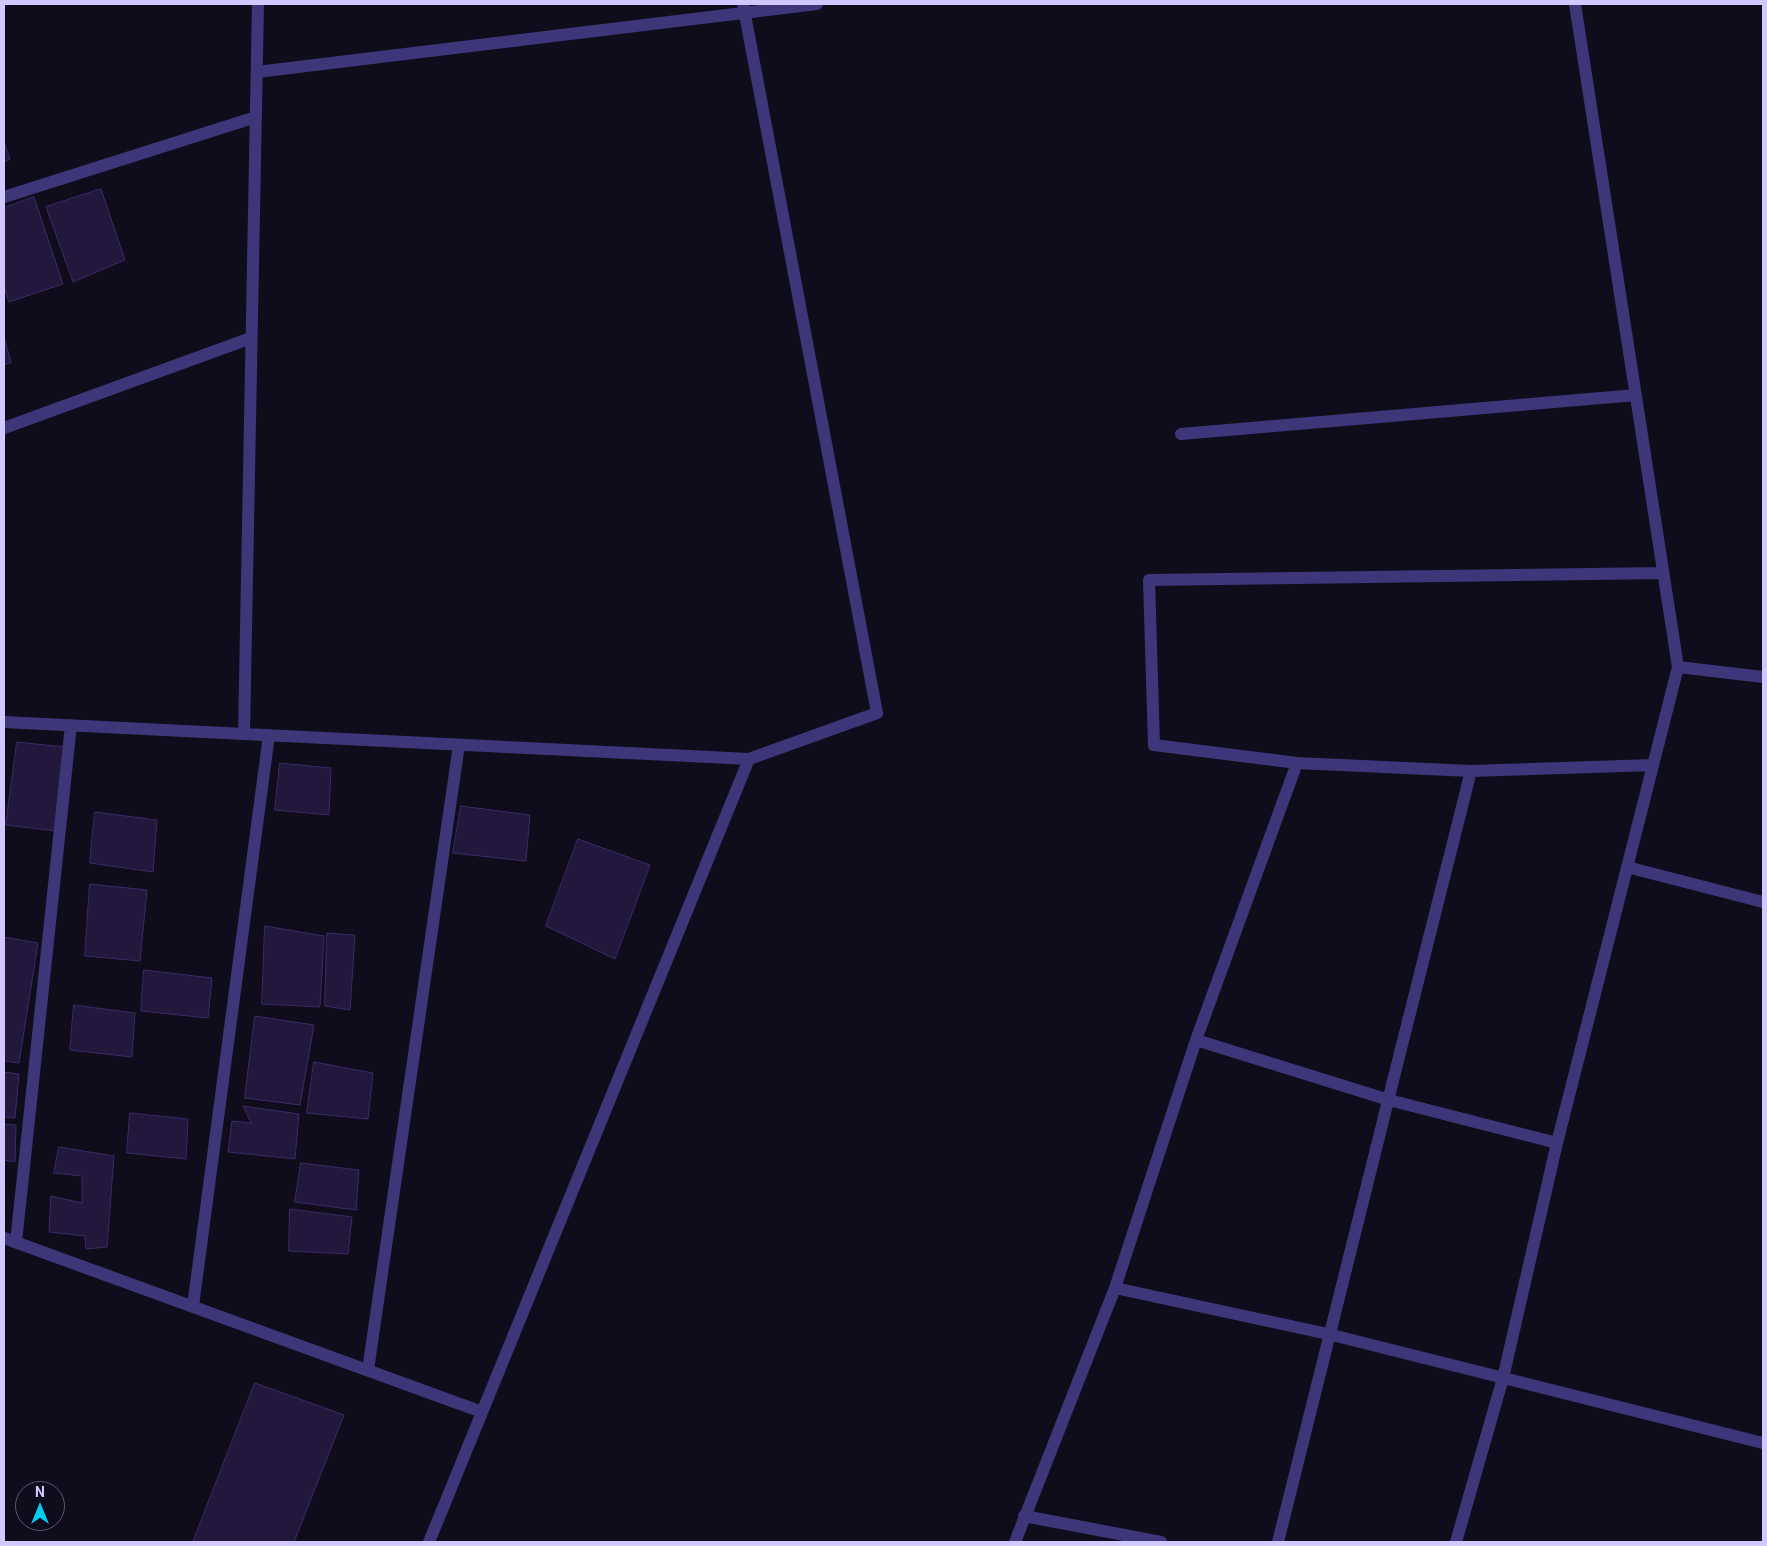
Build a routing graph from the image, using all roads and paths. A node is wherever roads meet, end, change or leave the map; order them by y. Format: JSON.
{"nodes":[{"id":1,"x":258,"y":4,"type":"edge"},
{"id":2,"x":817,"y":4,"type":"edge"},
{"id":3,"x":1575,"y":4,"type":"edge"},
{"id":4,"x":744,"y":9,"type":"edge"},
{"id":5,"x":257,"y":72,"type":"junction"},
{"id":6,"x":256,"y":117,"type":"junction"},
{"id":7,"x":4,"y":196,"type":"edge"},
{"id":8,"x":251,"y":338,"type":"junction"},
{"id":9,"x":1636,"y":396,"type":"junction"},
{"id":10,"x":4,"y":428,"type":"edge"},
{"id":11,"x":1181,"y":434,"type":"dead end"},
{"id":12,"x":1663,"y":573,"type":"junction"},
{"id":13,"x":1678,"y":667,"type":"junction"},
{"id":14,"x":1763,"y":677,"type":"edge"},
{"id":15,"x":4,"y":722,"type":"edge"},
{"id":16,"x":72,"y":725,"type":"junction"},
{"id":17,"x":244,"y":734,"type":"junction"},
{"id":18,"x":269,"y":735,"type":"junction"},
{"id":19,"x":459,"y":745,"type":"junction"},
{"id":20,"x":749,"y":759,"type":"junction"},
{"id":21,"x":1297,"y":763,"type":"junction"},
{"id":22,"x":1653,"y":765,"type":"junction"},
{"id":23,"x":1471,"y":771,"type":"junction"},
{"id":24,"x":1627,"y":867,"type":"junction"},
{"id":25,"x":1763,"y":902,"type":"edge"},
{"id":26,"x":1196,"y":1040,"type":"junction"},
{"id":27,"x":1389,"y":1100,"type":"junction"},
{"id":28,"x":1556,"y":1143,"type":"junction"},
{"id":29,"x":4,"y":1238,"type":"edge"},
{"id":30,"x":16,"y":1242,"type":"junction"},
{"id":31,"x":1115,"y":1288,"type":"junction"},
{"id":32,"x":193,"y":1306,"type":"junction"},
{"id":33,"x":1328,"y":1334,"type":"junction"},
{"id":34,"x":368,"y":1370,"type":"junction"},
{"id":35,"x":1502,"y":1378,"type":"junction"},
{"id":36,"x":482,"y":1412,"type":"junction"},
{"id":37,"x":1763,"y":1443,"type":"edge"},
{"id":38,"x":1024,"y":1516,"type":"junction"},
{"id":39,"x":429,"y":1542,"type":"edge"},
{"id":40,"x":1015,"y":1542,"type":"edge"},
{"id":41,"x":1161,"y":1542,"type":"edge"},
{"id":42,"x":1278,"y":1542,"type":"edge"},
{"id":43,"x":1456,"y":1542,"type":"edge"}],
"edges":[{"from":1,"to":5,"type":"street"},
{"from":2,"to":4,"type":"street"},
{"from":3,"to":9,"type":"street"},
{"from":4,"to":5,"type":"street"},
{"from":4,"to":20,"type":"street"},
{"from":5,"to":6,"type":"street"},
{"from":6,"to":7,"type":"street"},
{"from":6,"to":8,"type":"street"},
{"from":8,"to":10,"type":"street"},
{"from":8,"to":17,"type":"street"},
{"from":9,"to":11,"type":"street"},
{"from":9,"to":12,"type":"street"},
{"from":12,"to":13,"type":"street"},
{"from":12,"to":21,"type":"street"},
{"from":13,"to":14,"type":"street"},
{"from":13,"to":22,"type":"street"},
{"from":15,"to":16,"type":"street"},
{"from":16,"to":17,"type":"street"},
{"from":16,"to":30,"type":"street"},
{"from":17,"to":18,"type":"street"},
{"from":18,"to":19,"type":"street"},
{"from":18,"to":32,"type":"street"},
{"from":19,"to":20,"type":"street"},
{"from":19,"to":34,"type":"street"},
{"from":20,"to":36,"type":"street"},
{"from":21,"to":23,"type":"street"},
{"from":21,"to":26,"type":"street"},
{"from":22,"to":23,"type":"street"},
{"from":22,"to":24,"type":"street"},
{"from":23,"to":27,"type":"street"},
{"from":24,"to":25,"type":"street"},
{"from":24,"to":28,"type":"street"},
{"from":26,"to":27,"type":"street"},
{"from":26,"to":31,"type":"street"},
{"from":27,"to":28,"type":"street"},
{"from":27,"to":33,"type":"street"},
{"from":28,"to":35,"type":"street"},
{"from":29,"to":30,"type":"street"},
{"from":30,"to":32,"type":"street"},
{"from":31,"to":33,"type":"street"},
{"from":31,"to":38,"type":"street"},
{"from":32,"to":34,"type":"street"},
{"from":33,"to":35,"type":"street"},
{"from":33,"to":42,"type":"street"},
{"from":34,"to":36,"type":"street"},
{"from":35,"to":37,"type":"street"},
{"from":35,"to":43,"type":"street"},
{"from":36,"to":39,"type":"street"},
{"from":38,"to":40,"type":"street"},
{"from":38,"to":41,"type":"street"}]}
